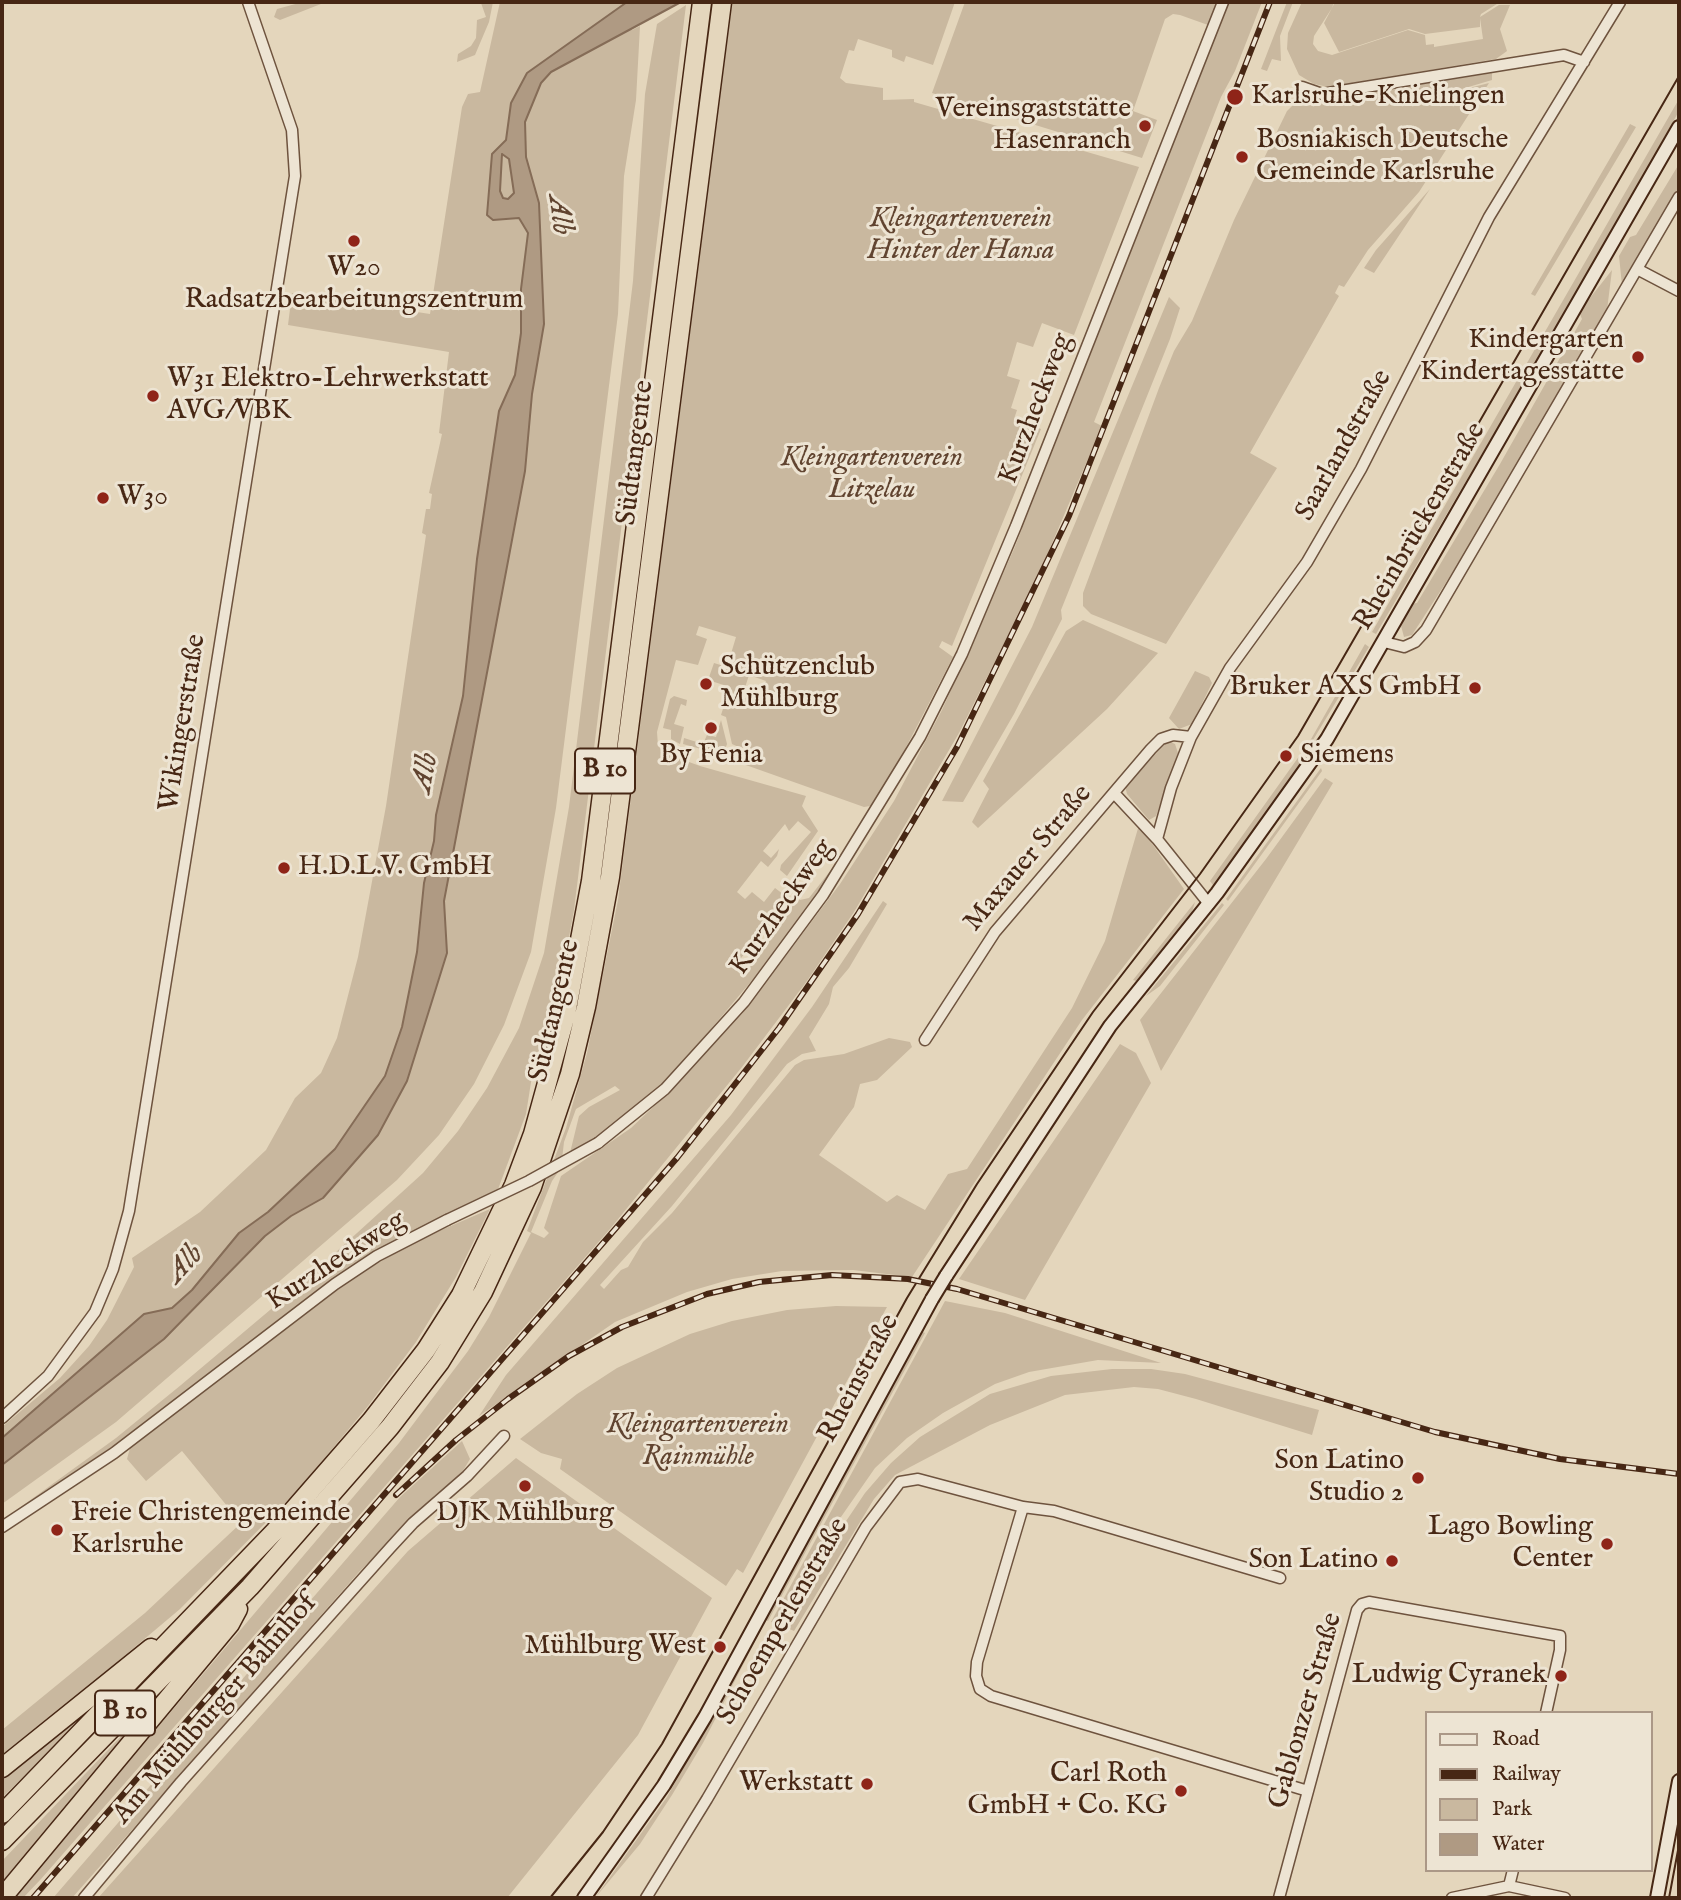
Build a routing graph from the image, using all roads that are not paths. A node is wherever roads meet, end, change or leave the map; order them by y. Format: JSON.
{"nodes":[{"id":1,"x":248,"y":2,"type":"edge"},
{"id":2,"x":702,"y":2,"type":"edge"},
{"id":3,"x":722,"y":2,"type":"edge"},
{"id":4,"x":1223,"y":2,"type":"edge"},
{"id":5,"x":1620,"y":2,"type":"edge"},
{"id":6,"x":1584,"y":62,"type":"junction"},
{"id":7,"x":1302,"y":87,"type":"dead end"},
{"id":8,"x":1679,"y":127,"type":"edge"},
{"id":9,"x":1679,"y":197,"type":"edge"},
{"id":10,"x":1637,"y":269,"type":"junction"},
{"id":11,"x":1679,"y":291,"type":"edge"},
{"id":12,"x":1384,"y":642,"type":"junction"},
{"id":13,"x":1191,"y":737,"type":"junction"},
{"id":14,"x":1114,"y":793,"type":"junction"},
{"id":15,"x":1157,"y":839,"type":"junction"},
{"id":16,"x":1209,"y":904,"type":"junction"},
{"id":17,"x":925,"y":1040,"type":"dead end"},
{"id":18,"x":2,"y":1418,"type":"edge"},
{"id":19,"x":504,"y":1436,"type":"dead end"},
{"id":20,"x":1023,"y":1507,"type":"junction"},
{"id":21,"x":2,"y":1527,"type":"edge"},
{"id":22,"x":1280,"y":1578,"type":"dead end"},
{"id":23,"x":250,"y":1587,"type":"junction"},
{"id":24,"x":196,"y":1614,"type":"junction"},
{"id":25,"x":1546,"y":1711,"type":"edge"},
{"id":26,"x":2,"y":1769,"type":"edge"},
{"id":27,"x":1679,"y":1781,"type":"edge"},
{"id":28,"x":1308,"y":1791,"type":"junction"},
{"id":29,"x":2,"y":1814,"type":"edge"},
{"id":30,"x":2,"y":1841,"type":"edge"},
{"id":31,"x":1512,"y":1872,"type":"edge"},
{"id":32,"x":1509,"y":1886,"type":"junction"},
{"id":33,"x":2,"y":1898,"type":"edge"},
{"id":34,"x":84,"y":1898,"type":"edge"},
{"id":35,"x":584,"y":1898,"type":"edge"},
{"id":36,"x":646,"y":1898,"type":"edge"},
{"id":37,"x":1279,"y":1898,"type":"edge"},
{"id":38,"x":1452,"y":1898,"type":"edge"},
{"id":39,"x":1565,"y":1898,"type":"edge"},
{"id":40,"x":1657,"y":1898,"type":"edge"}],
"edges":[{"from":1,"to":18,"type":"street","name":"Wikingerstraße"},
{"from":2,"to":24,"type":"highway","name":"Südtangente","number":"B 10"},
{"from":3,"to":23,"type":"highway","name":"Südtangente","number":"B 10"},
{"from":4,"to":21,"type":"street","name":"Kurzheckweg","bridge":true},
{"from":5,"to":6,"type":"street","name":"Saarlandstraße"},
{"from":6,"to":7,"type":"street"},
{"from":6,"to":13,"type":"street","name":"Saarlandstraße"},
{"from":8,"to":12,"type":"main road","name":"Rheinbrückenstraße"},
{"from":9,"to":10,"type":"street"},
{"from":10,"to":11,"type":"street"},
{"from":10,"to":12,"type":"street"},
{"from":12,"to":16,"type":"main road","name":"Rheinbrückenstraße"},
{"from":13,"to":14,"type":"street","name":"Maxauer Straße"},
{"from":13,"to":15,"type":"street","name":"Saarlandstraße"},
{"from":14,"to":15,"type":"street"},
{"from":14,"to":17,"type":"street","name":"Maxauer Straße"},
{"from":15,"to":16,"type":"street"},
{"from":16,"to":35,"type":"main road","name":"Rheinstraße","bridge":true},
{"from":19,"to":34,"type":"street","name":"Am Mühlburger Bahnhof"},
{"from":20,"to":22,"type":"street","name":"Schoemperlenstraße"},
{"from":20,"to":28,"type":"street"},
{"from":20,"to":36,"type":"street","name":"Schoemperlenstraße"},
{"from":23,"to":30,"type":"highway","name":"Südtangente","number":"B 10"},
{"from":23,"to":33,"type":"highway"},
{"from":24,"to":26,"type":"highway"},
{"from":24,"to":29,"type":"highway","name":"Südtangente","number":"B 10"},
{"from":25,"to":28,"type":"street","name":"Gablonzer Straße"},
{"from":27,"to":40,"type":"main road"},
{"from":28,"to":37,"type":"street","name":"Gablonzer Straße"},
{"from":31,"to":32,"type":"street"},
{"from":32,"to":38,"type":"street"},
{"from":32,"to":39,"type":"street"}]}
